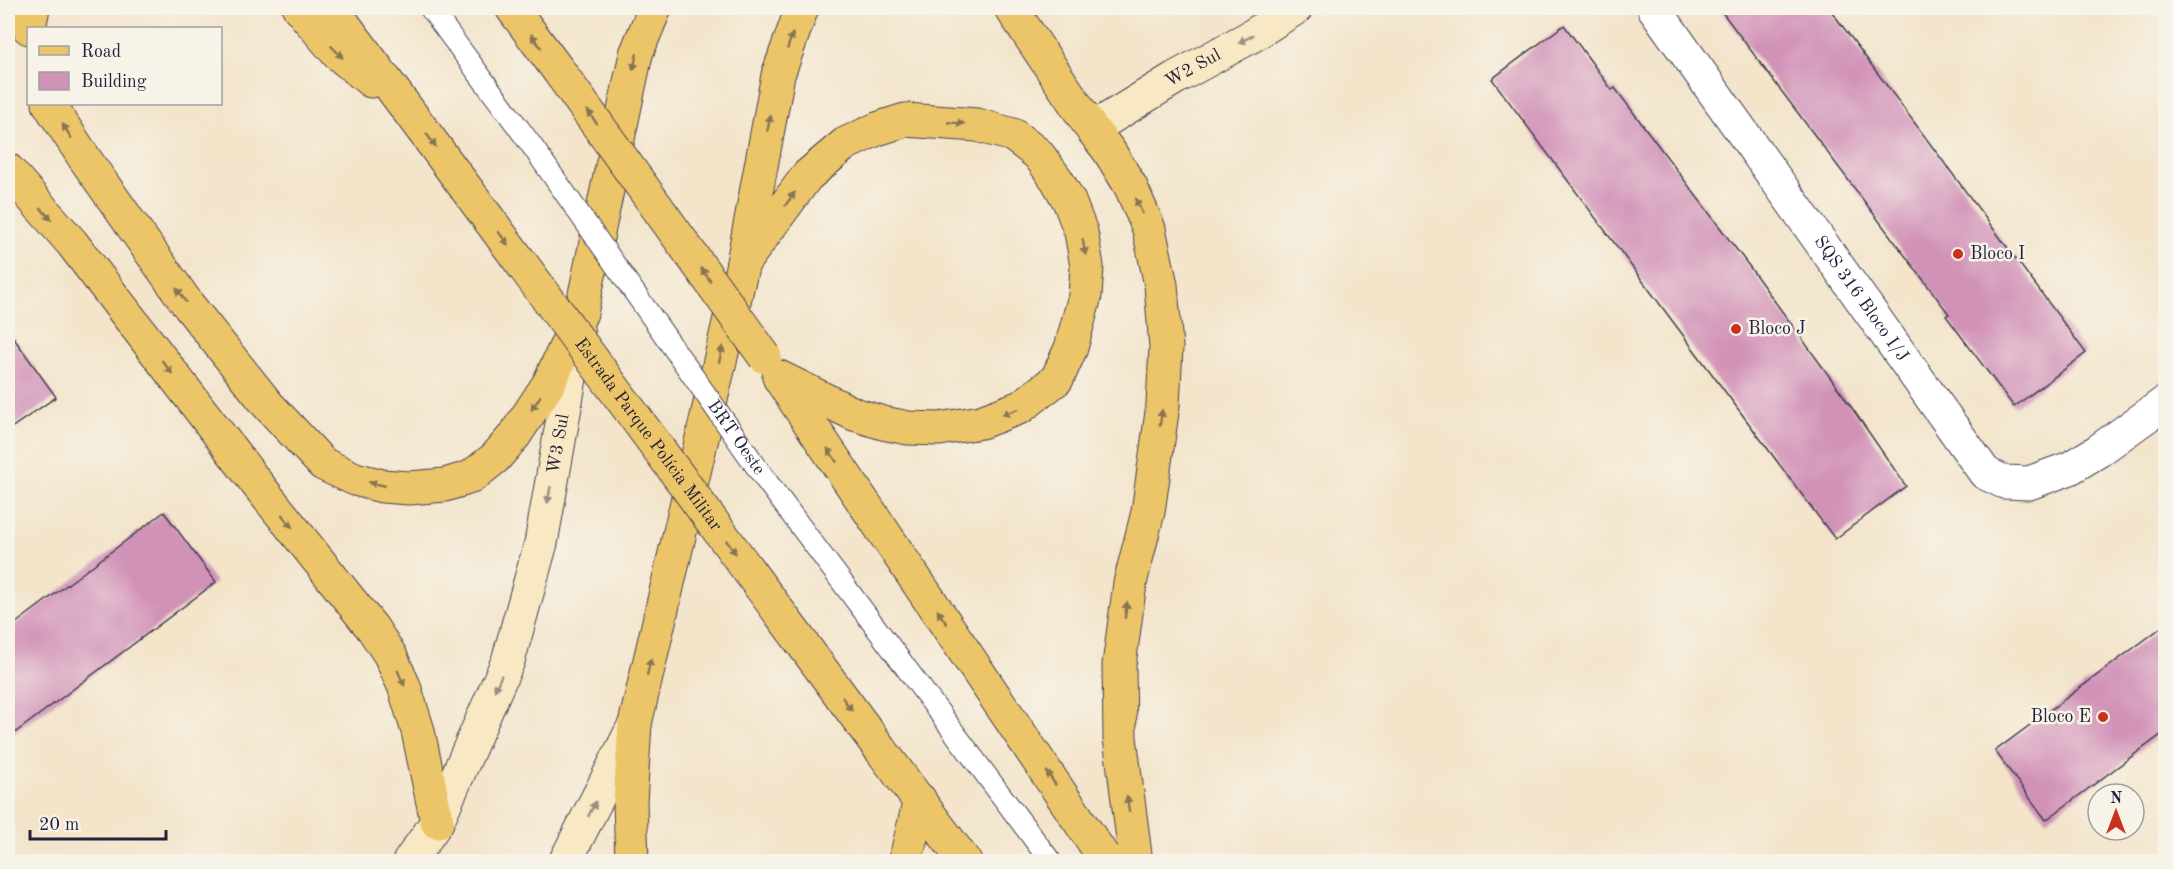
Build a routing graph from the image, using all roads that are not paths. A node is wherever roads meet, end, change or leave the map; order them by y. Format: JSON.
{"nodes":[{"id":1,"x":33,"y":8,"type":"edge"},
{"id":2,"x":299,"y":8,"type":"edge"},
{"id":3,"x":332,"y":8,"type":"edge"},
{"id":4,"x":430,"y":8,"type":"edge"},
{"id":5,"x":512,"y":8,"type":"edge"},
{"id":6,"x":655,"y":8,"type":"edge"},
{"id":7,"x":802,"y":8,"type":"edge"},
{"id":8,"x":1011,"y":8,"type":"edge"},
{"id":9,"x":1296,"y":8,"type":"edge"},
{"id":10,"x":1654,"y":8,"type":"edge"},
{"id":11,"x":29,"y":27,"type":"edge"},
{"id":12,"x":397,"y":93,"type":"junction"},
{"id":13,"x":50,"y":105,"type":"edge"},
{"id":14,"x":1092,"y":129,"type":"junction"},
{"id":15,"x":8,"y":170,"type":"edge"},
{"id":16,"x":742,"y":263,"type":"junction"},
{"id":17,"x":581,"y":314,"type":"junction"},
{"id":18,"x":772,"y":367,"type":"junction"},
{"id":19,"x":2166,"y":402,"type":"edge"},
{"id":20,"x":635,"y":723,"type":"junction"},
{"id":21,"x":920,"y":800,"type":"junction"},
{"id":22,"x":436,"y":822,"type":"junction"},
{"id":23,"x":409,"y":861,"type":"edge"},
{"id":24,"x":565,"y":861,"type":"edge"},
{"id":25,"x":632,"y":861,"type":"edge"},
{"id":26,"x":905,"y":861,"type":"edge"},
{"id":27,"x":965,"y":861,"type":"edge"},
{"id":28,"x":1051,"y":861,"type":"edge"},
{"id":29,"x":1107,"y":861,"type":"edge"},
{"id":30,"x":1136,"y":861,"type":"edge"}],
"edges":[{"from":1,"to":11,"type":"main road"},
{"from":2,"to":12,"type":"main road","one_way":true},
{"from":3,"to":12,"type":"main road","name":"Estrada Parque Polícia Militar"},
{"from":4,"to":28,"type":"lane","name":"BRT Oeste","bridge":true},
{"from":18,"to":5,"type":"main road","one_way":true,"bridge":true},
{"from":6,"to":17,"type":"main road","name":"W3 Sul","one_way":true},
{"from":16,"to":7,"type":"main road","one_way":true},
{"from":8,"to":14,"type":"main road"},
{"from":9,"to":14,"type":"street","name":"W2 Sul","one_way":true},
{"from":10,"to":19,"type":"street","name":"SQS 316 Bloco I/J"},
{"from":12,"to":21,"type":"main road","name":"Estrada Parque Polícia Militar","one_way":true,"bridge":true},
{"from":17,"to":13,"type":"main road","one_way":true},
{"from":30,"to":14,"type":"main road","one_way":true},
{"from":15,"to":22,"type":"main road","one_way":true},
{"from":16,"to":18,"type":"main road","one_way":true},
{"from":20,"to":16,"type":"main road","one_way":true},
{"from":17,"to":22,"type":"street","name":"W3 Sul","one_way":true},
{"from":29,"to":18,"type":"main road","one_way":true},
{"from":24,"to":20,"type":"street","one_way":true},
{"from":20,"to":25,"type":"main road"},
{"from":21,"to":26,"type":"main road"},
{"from":21,"to":27,"type":"main road","name":"Estrada Parque Polícia Militar"},
{"from":22,"to":23,"type":"street","name":"W3 Sul"}]}
